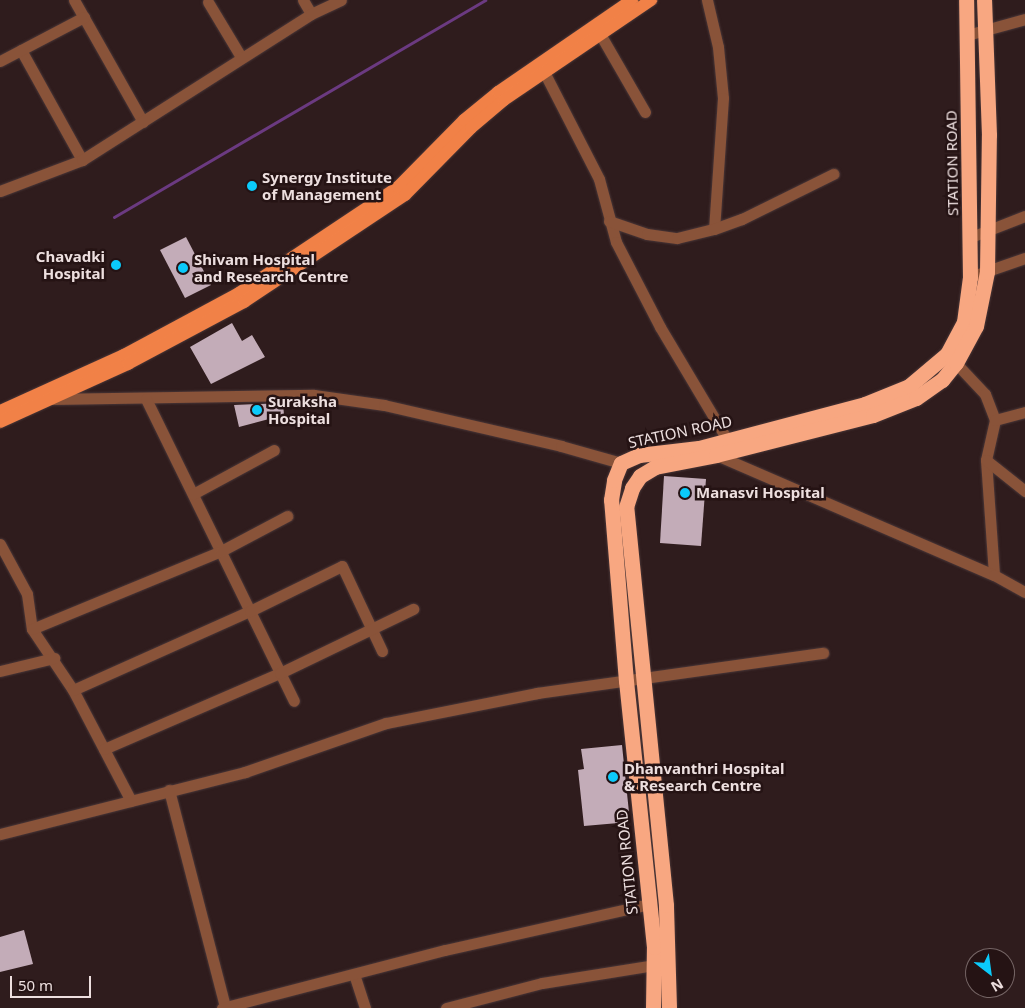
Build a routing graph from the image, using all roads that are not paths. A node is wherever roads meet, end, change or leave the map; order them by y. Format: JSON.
{"nodes":[{"id":1,"x":74,"y":0,"type":"edge"},
{"id":2,"x":303,"y":0,"type":"edge"},
{"id":3,"x":342,"y":0,"type":"edge"},
{"id":4,"x":707,"y":0,"type":"edge"},
{"id":5,"x":966,"y":0,"type":"edge"},
{"id":6,"x":984,"y":0,"type":"edge"},
{"id":7,"x":641,"y":1,"type":"edge"},
{"id":8,"x":208,"y":2,"type":"dead end"},
{"id":9,"x":311,"y":14,"type":"junction"},
{"id":10,"x":84,"y":17,"type":"junction"},
{"id":11,"x":1025,"y":19,"type":"edge"},
{"id":12,"x":984,"y":31,"type":"junction"},
{"id":13,"x":600,"y":34,"type":"junction"},
{"id":14,"x":967,"y":36,"type":"junction"},
{"id":15,"x":21,"y":50,"type":"junction"},
{"id":16,"x":241,"y":57,"type":"junction"},
{"id":17,"x":0,"y":61,"type":"edge"},
{"id":18,"x":541,"y":66,"type":"junction"},
{"id":19,"x":645,"y":112,"type":"dead end"},
{"id":20,"x":143,"y":122,"type":"junction"},
{"id":21,"x":82,"y":160,"type":"junction"},
{"id":22,"x":432,"y":163,"type":"junction"},
{"id":23,"x":833,"y":174,"type":"dead end"},
{"id":24,"x":0,"y":192,"type":"edge"},
{"id":25,"x":1025,"y":216,"type":"edge"},
{"id":26,"x":609,"y":221,"type":"junction"},
{"id":27,"x":714,"y":230,"type":"junction"},
{"id":28,"x":989,"y":230,"type":"junction"},
{"id":29,"x":971,"y":237,"type":"junction"},
{"id":30,"x":1025,"y":258,"type":"edge"},
{"id":31,"x":987,"y":272,"type":"junction"},
{"id":32,"x":970,"y":277,"type":"junction"},
{"id":33,"x":952,"y":358,"type":"junction"},
{"id":34,"x":29,"y":396,"type":"junction"},
{"id":35,"x":45,"y":399,"type":"junction"},
{"id":36,"x":146,"y":399,"type":"junction"},
{"id":37,"x":0,"y":411,"type":"edge"},
{"id":38,"x":1025,"y":412,"type":"edge"},
{"id":39,"x":995,"y":420,"type":"junction"},
{"id":40,"x":0,"y":422,"type":"edge"},
{"id":41,"x":728,"y":441,"type":"junction"},
{"id":42,"x":699,"y":448,"type":"junction"},
{"id":43,"x":274,"y":450,"type":"dead end"},
{"id":44,"x":716,"y":455,"type":"junction"},
{"id":45,"x":986,"y":460,"type":"junction"},
{"id":46,"x":621,"y":463,"type":"junction"},
{"id":47,"x":1025,"y":491,"type":"edge"},
{"id":48,"x":193,"y":494,"type":"junction"},
{"id":49,"x":287,"y":516,"type":"dead end"},
{"id":50,"x":0,"y":544,"type":"edge"},
{"id":51,"x":221,"y":551,"type":"junction"},
{"id":52,"x":994,"y":575,"type":"junction"},
{"id":53,"x":1025,"y":592,"type":"edge"},
{"id":54,"x":413,"y":609,"type":"dead end"},
{"id":55,"x":250,"y":611,"type":"junction"},
{"id":56,"x":32,"y":629,"type":"junction"},
{"id":57,"x":372,"y":629,"type":"junction"},
{"id":58,"x":382,"y":651,"type":"dead end"},
{"id":59,"x":823,"y":653,"type":"dead end"},
{"id":60,"x":54,"y":658,"type":"junction"},
{"id":61,"x":0,"y":671,"type":"edge"},
{"id":62,"x":280,"y":672,"type":"junction"},
{"id":63,"x":643,"y":680,"type":"junction"},
{"id":64,"x":626,"y":681,"type":"junction"},
{"id":65,"x":73,"y":690,"type":"junction"},
{"id":66,"x":294,"y":701,"type":"dead end"},
{"id":67,"x":104,"y":749,"type":"junction"},
{"id":68,"x":170,"y":790,"type":"junction"},
{"id":69,"x":131,"y":801,"type":"junction"},
{"id":70,"x":0,"y":834,"type":"edge"},
{"id":71,"x":649,"y":904,"type":"junction"},
{"id":72,"x":654,"y":965,"type":"junction"},
{"id":73,"x":354,"y":974,"type":"junction"},
{"id":74,"x":669,"y":1006,"type":"edge"},
{"id":75,"x":650,"y":1007,"type":"edge"},
{"id":76,"x":224,"y":1008,"type":"edge"},
{"id":77,"x":364,"y":1008,"type":"edge"},
{"id":78,"x":446,"y":1008,"type":"edge"}],
"edges":[{"from":1,"to":10,"type":"street"},
{"from":2,"to":9,"type":"street"},
{"from":3,"to":9,"type":"street"},
{"from":4,"to":27,"type":"street"},
{"from":5,"to":14,"type":"highway","name":"STATION ROAD"},
{"from":6,"to":12,"type":"highway","name":"STATION ROAD"},
{"from":7,"to":13,"type":"main road"},
{"from":7,"to":18,"type":"main road"},
{"from":8,"to":16,"type":"street"},
{"from":9,"to":16,"type":"street"},
{"from":10,"to":15,"type":"street"},
{"from":10,"to":20,"type":"street"},
{"from":11,"to":12,"type":"street"},
{"from":12,"to":14,"type":"street"},
{"from":12,"to":28,"type":"highway","name":"STATION ROAD"},
{"from":13,"to":18,"type":"main road"},
{"from":13,"to":19,"type":"street"},
{"from":14,"to":29,"type":"highway","name":"STATION ROAD"},
{"from":15,"to":17,"type":"street"},
{"from":15,"to":21,"type":"street"},
{"from":16,"to":20,"type":"street"},
{"from":18,"to":22,"type":"main road"},
{"from":18,"to":26,"type":"street"},
{"from":20,"to":21,"type":"street"},
{"from":21,"to":24,"type":"street"},
{"from":22,"to":34,"type":"main road"},
{"from":22,"to":35,"type":"main road"},
{"from":23,"to":27,"type":"street"},
{"from":25,"to":28,"type":"street"},
{"from":26,"to":27,"type":"street"},
{"from":26,"to":41,"type":"street"},
{"from":28,"to":29,"type":"street"},
{"from":28,"to":31,"type":"highway","name":"STATION ROAD"},
{"from":29,"to":32,"type":"highway","name":"STATION ROAD"},
{"from":30,"to":31,"type":"street"},
{"from":31,"to":32,"type":"street"},
{"from":31,"to":33,"type":"highway","name":"STATION ROAD"},
{"from":32,"to":33,"type":"highway","name":"STATION ROAD"},
{"from":33,"to":39,"type":"street"},
{"from":33,"to":41,"type":"highway","name":"STATION ROAD"},
{"from":33,"to":44,"type":"highway","name":"STATION ROAD"},
{"from":34,"to":35,"type":"street"},
{"from":34,"to":37,"type":"main road"},
{"from":35,"to":36,"type":"street"},
{"from":35,"to":40,"type":"main road"},
{"from":36,"to":46,"type":"street"},
{"from":36,"to":48,"type":"street"},
{"from":38,"to":39,"type":"street"},
{"from":39,"to":45,"type":"street"},
{"from":41,"to":42,"type":"highway","name":"STATION ROAD"},
{"from":42,"to":44,"type":"street"},
{"from":42,"to":46,"type":"highway","name":"STATION ROAD"},
{"from":43,"to":48,"type":"street"},
{"from":44,"to":52,"type":"street"},
{"from":44,"to":63,"type":"highway","name":"STATION ROAD"},
{"from":45,"to":47,"type":"street"},
{"from":45,"to":52,"type":"street"},
{"from":46,"to":64,"type":"highway","name":"STATION ROAD"},
{"from":48,"to":51,"type":"street"},
{"from":49,"to":51,"type":"street"},
{"from":50,"to":56,"type":"street"},
{"from":51,"to":55,"type":"street"},
{"from":51,"to":56,"type":"street"},
{"from":52,"to":53,"type":"street"},
{"from":54,"to":57,"type":"street"},
{"from":55,"to":57,"type":"street"},
{"from":55,"to":62,"type":"street"},
{"from":55,"to":65,"type":"street"},
{"from":56,"to":60,"type":"street"},
{"from":57,"to":58,"type":"street"},
{"from":57,"to":62,"type":"street"},
{"from":59,"to":63,"type":"street"},
{"from":60,"to":61,"type":"street"},
{"from":60,"to":65,"type":"street"},
{"from":62,"to":66,"type":"street"},
{"from":62,"to":67,"type":"street"},
{"from":63,"to":64,"type":"street"},
{"from":63,"to":74,"type":"highway","name":"STATION ROAD"},
{"from":64,"to":68,"type":"street"},
{"from":64,"to":71,"type":"highway","name":"STATION ROAD"},
{"from":65,"to":67,"type":"street"},
{"from":67,"to":69,"type":"street"},
{"from":68,"to":69,"type":"street"},
{"from":68,"to":76,"type":"street"},
{"from":69,"to":70,"type":"street"},
{"from":71,"to":72,"type":"highway","name":"STATION ROAD"},
{"from":71,"to":73,"type":"street"},
{"from":72,"to":75,"type":"highway","name":"STATION ROAD"},
{"from":72,"to":78,"type":"street"},
{"from":73,"to":76,"type":"street"},
{"from":73,"to":77,"type":"street"},
{"from":74,"to":75,"type":"street"}]}
